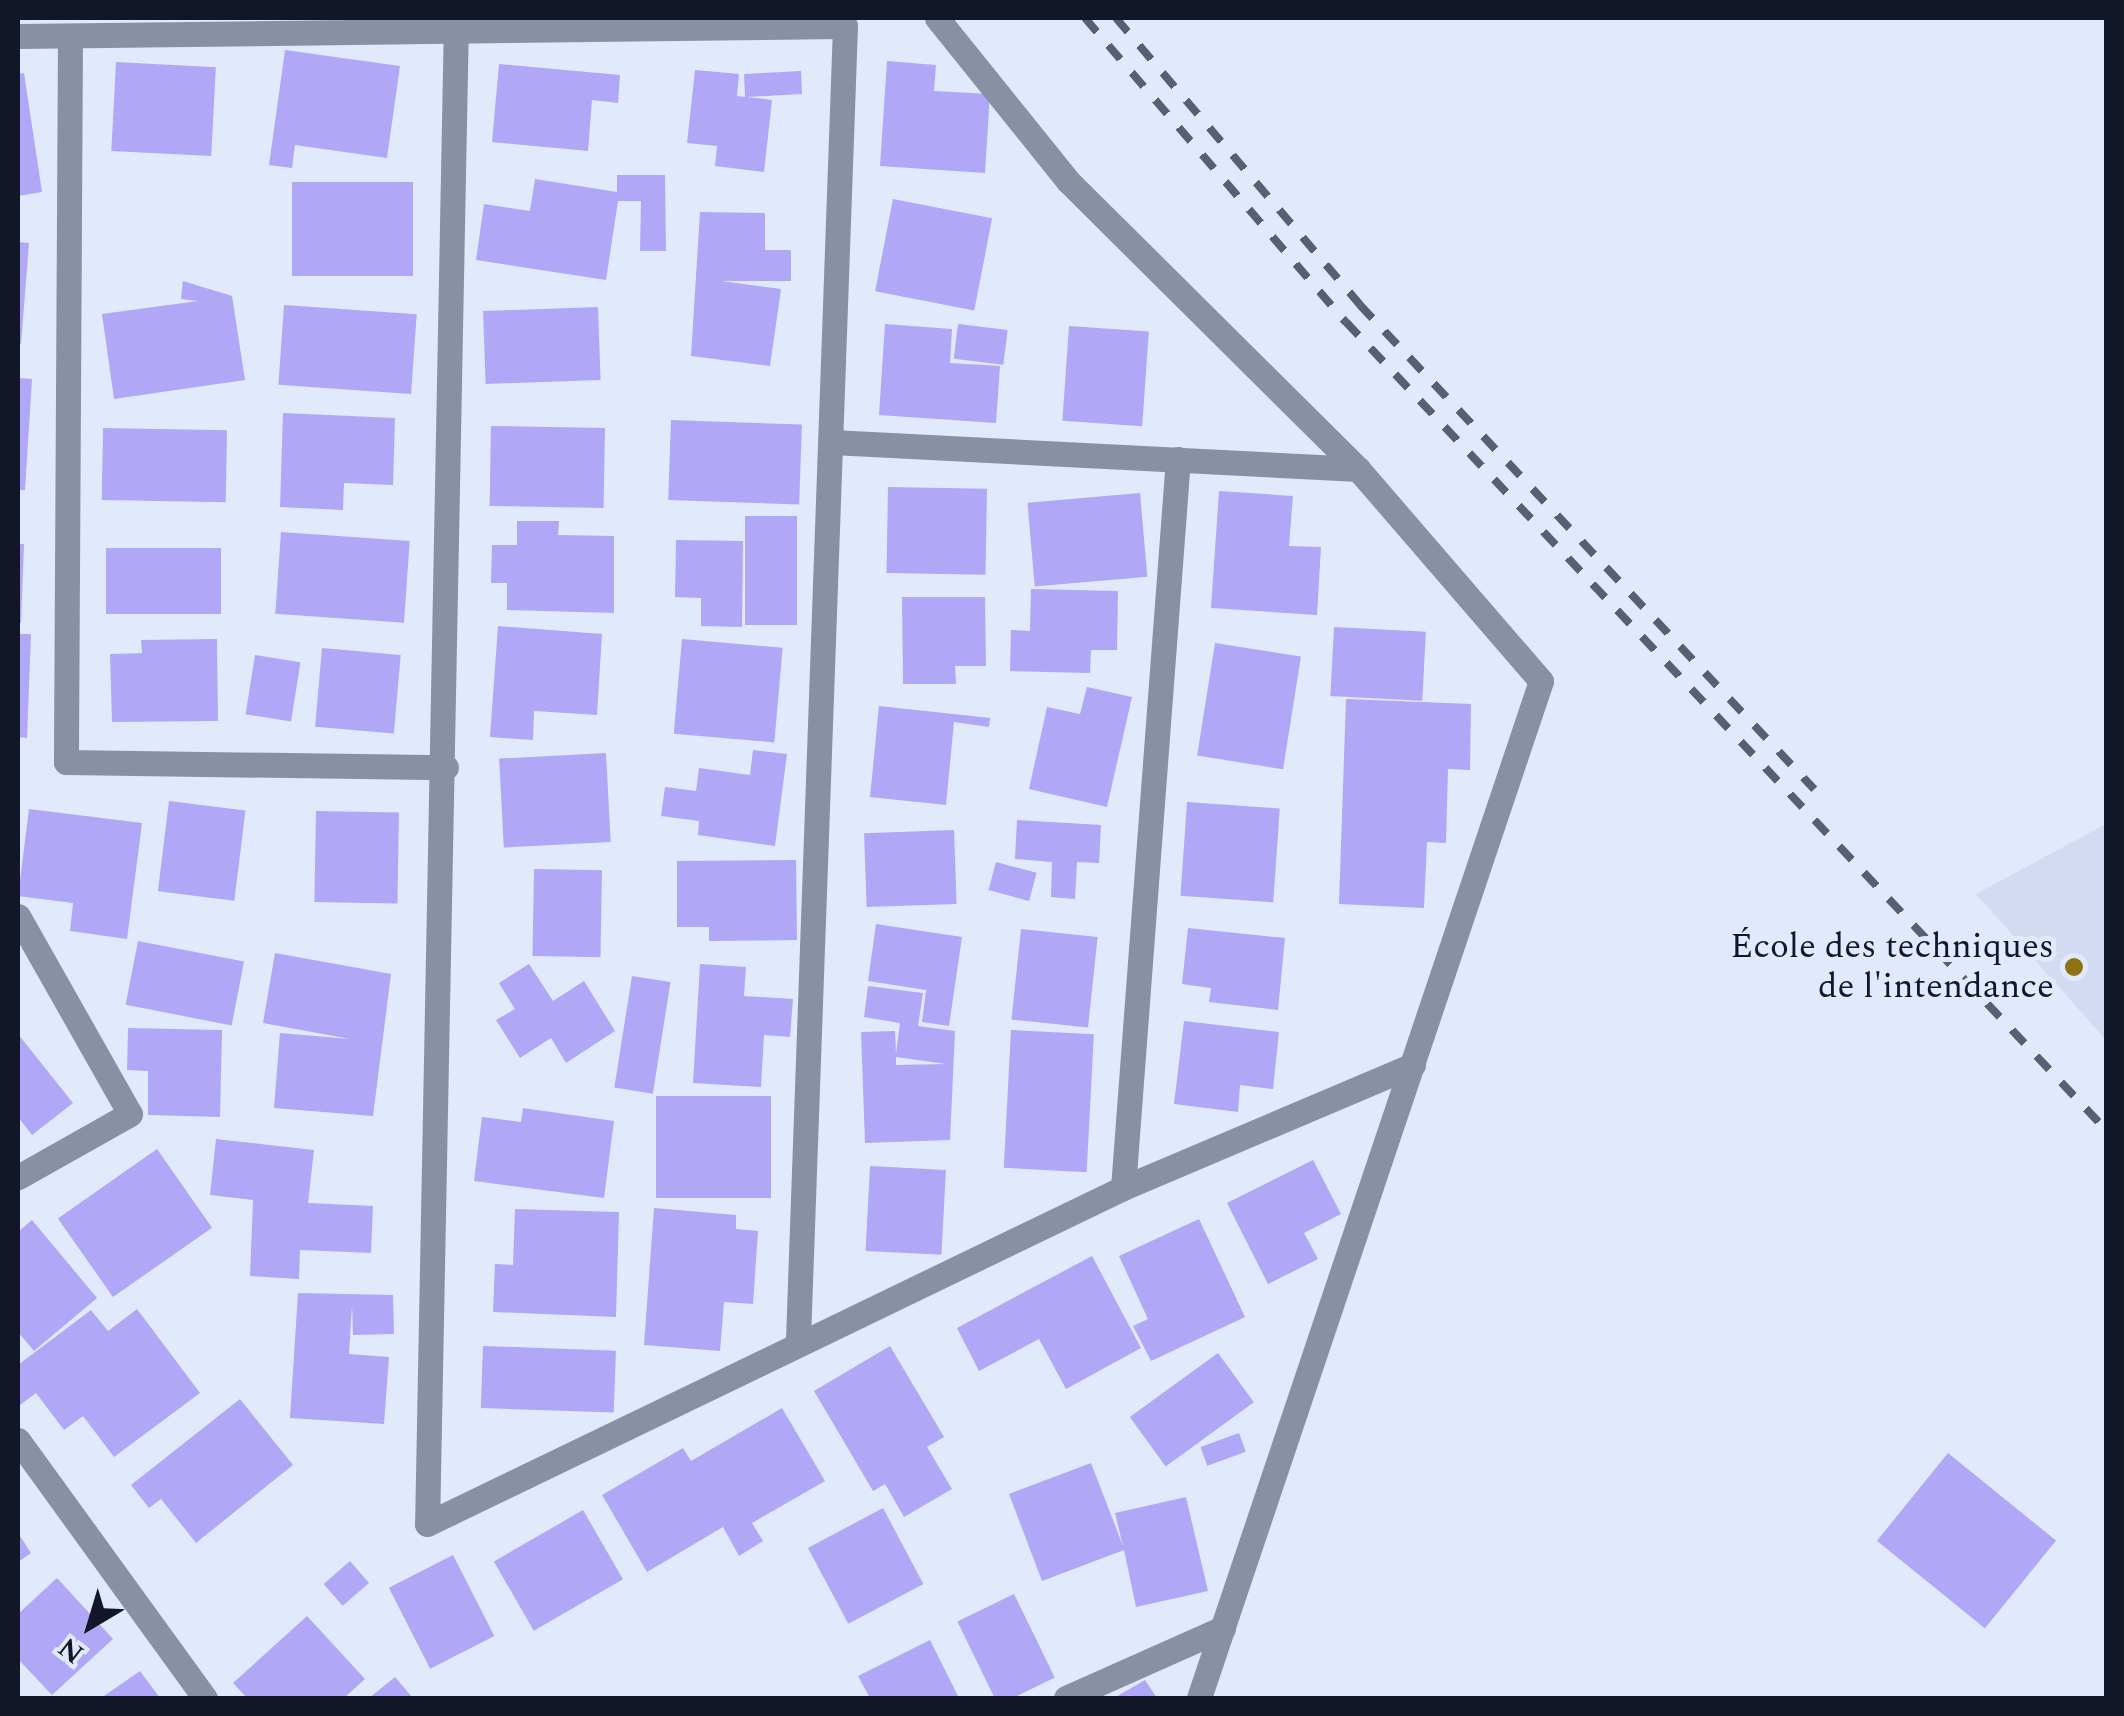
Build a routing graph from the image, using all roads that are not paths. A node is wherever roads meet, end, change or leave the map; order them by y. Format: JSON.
{"nodes":[{"id":1,"x":937,"y":18,"type":"edge"},
{"id":2,"x":456,"y":24,"type":"edge"},
{"id":3,"x":18,"y":36,"type":"edge"},
{"id":4,"x":70,"y":36,"type":"junction"},
{"id":5,"x":832,"y":442,"type":"junction"},
{"id":6,"x":1178,"y":458,"type":"junction"},
{"id":7,"x":1358,"y":469,"type":"junction"},
{"id":8,"x":446,"y":767,"type":"junction"},
{"id":9,"x":19,"y":921,"type":"edge"},
{"id":10,"x":1413,"y":1065,"type":"junction"},
{"id":11,"x":18,"y":1178,"type":"edge"},
{"id":12,"x":1122,"y":1188,"type":"junction"},
{"id":13,"x":798,"y":1342,"type":"junction"},
{"id":14,"x":18,"y":1440,"type":"edge"},
{"id":15,"x":1223,"y":1628,"type":"junction"},
{"id":16,"x":205,"y":1698,"type":"edge"},
{"id":17,"x":1066,"y":1698,"type":"edge"},
{"id":18,"x":1199,"y":1698,"type":"edge"}],
"edges":[{"from":1,"to":7,"type":"street"},
{"from":2,"to":4,"type":"street"},
{"from":2,"to":5,"type":"street"},
{"from":2,"to":8,"type":"street"},
{"from":3,"to":4,"type":"street"},
{"from":4,"to":8,"type":"street"},
{"from":5,"to":6,"type":"street"},
{"from":5,"to":13,"type":"street"},
{"from":6,"to":7,"type":"street"},
{"from":6,"to":12,"type":"street"},
{"from":7,"to":10,"type":"street"},
{"from":8,"to":13,"type":"street"},
{"from":9,"to":11,"type":"street"},
{"from":10,"to":12,"type":"street"},
{"from":10,"to":15,"type":"street"},
{"from":12,"to":13,"type":"street"},
{"from":14,"to":16,"type":"street"},
{"from":15,"to":17,"type":"street"},
{"from":15,"to":18,"type":"street"}]}
